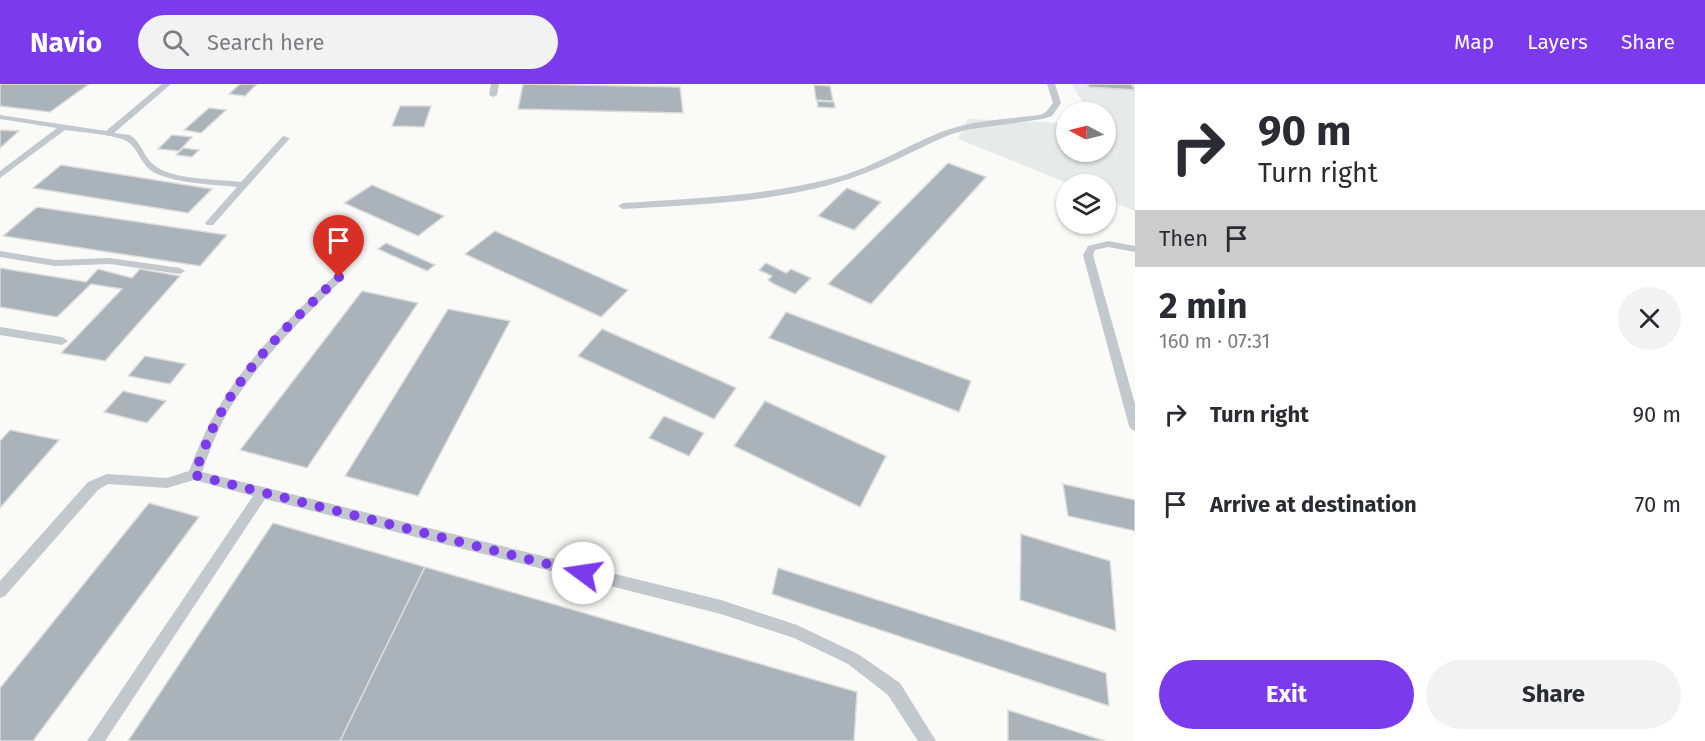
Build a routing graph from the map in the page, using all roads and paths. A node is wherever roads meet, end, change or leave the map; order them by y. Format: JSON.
{"nodes":[{"id":1,"x":167,"y":84,"type":"edge"},
{"id":2,"x":495,"y":84,"type":"edge"},
{"id":3,"x":1051,"y":84,"type":"edge"},
{"id":4,"x":493,"y":95,"type":"dead end"},
{"id":5,"x":0,"y":117,"type":"edge"},
{"id":6,"x":65,"y":126,"type":"junction"},
{"id":7,"x":110,"y":132,"type":"junction"},
{"id":8,"x":286,"y":138,"type":"dead end"},
{"id":9,"x":0,"y":175,"type":"edge"},
{"id":10,"x":243,"y":185,"type":"junction"},
{"id":11,"x":623,"y":206,"type":"dead end"},
{"id":12,"x":210,"y":223,"type":"dead end"},
{"id":13,"x":1135,"y":249,"type":"edge"},
{"id":14,"x":0,"y":254,"type":"edge"},
{"id":15,"x":180,"y":271,"type":"dead end"},
{"id":16,"x":339,"y":277,"type":"dead end"},
{"id":17,"x":0,"y":331,"type":"edge"},
{"id":18,"x":62,"y":341,"type":"dead end"},
{"id":19,"x":1135,"y":426,"type":"edge"},
{"id":20,"x":194,"y":475,"type":"junction"},
{"id":21,"x":262,"y":493,"type":"junction"},
{"id":22,"x":0,"y":591,"type":"edge"},
{"id":23,"x":95,"y":741,"type":"edge"},
{"id":24,"x":928,"y":741,"type":"edge"}],
"edges":[{"from":1,"to":7,"type":"lane"},
{"from":2,"to":4,"type":"lane"},
{"from":3,"to":11,"type":"lane"},
{"from":5,"to":6,"type":"lane"},
{"from":6,"to":7,"type":"lane"},
{"from":6,"to":9,"type":"lane"},
{"from":7,"to":10,"type":"lane"},
{"from":8,"to":10,"type":"lane"},
{"from":10,"to":12,"type":"lane"},
{"from":13,"to":19,"type":"lane"},
{"from":14,"to":15,"type":"lane"},
{"from":16,"to":20,"type":"lane"},
{"from":17,"to":18,"type":"lane"},
{"from":20,"to":21,"type":"lane"},
{"from":20,"to":22,"type":"lane"},
{"from":21,"to":23,"type":"lane"},
{"from":21,"to":24,"type":"lane"}]}
